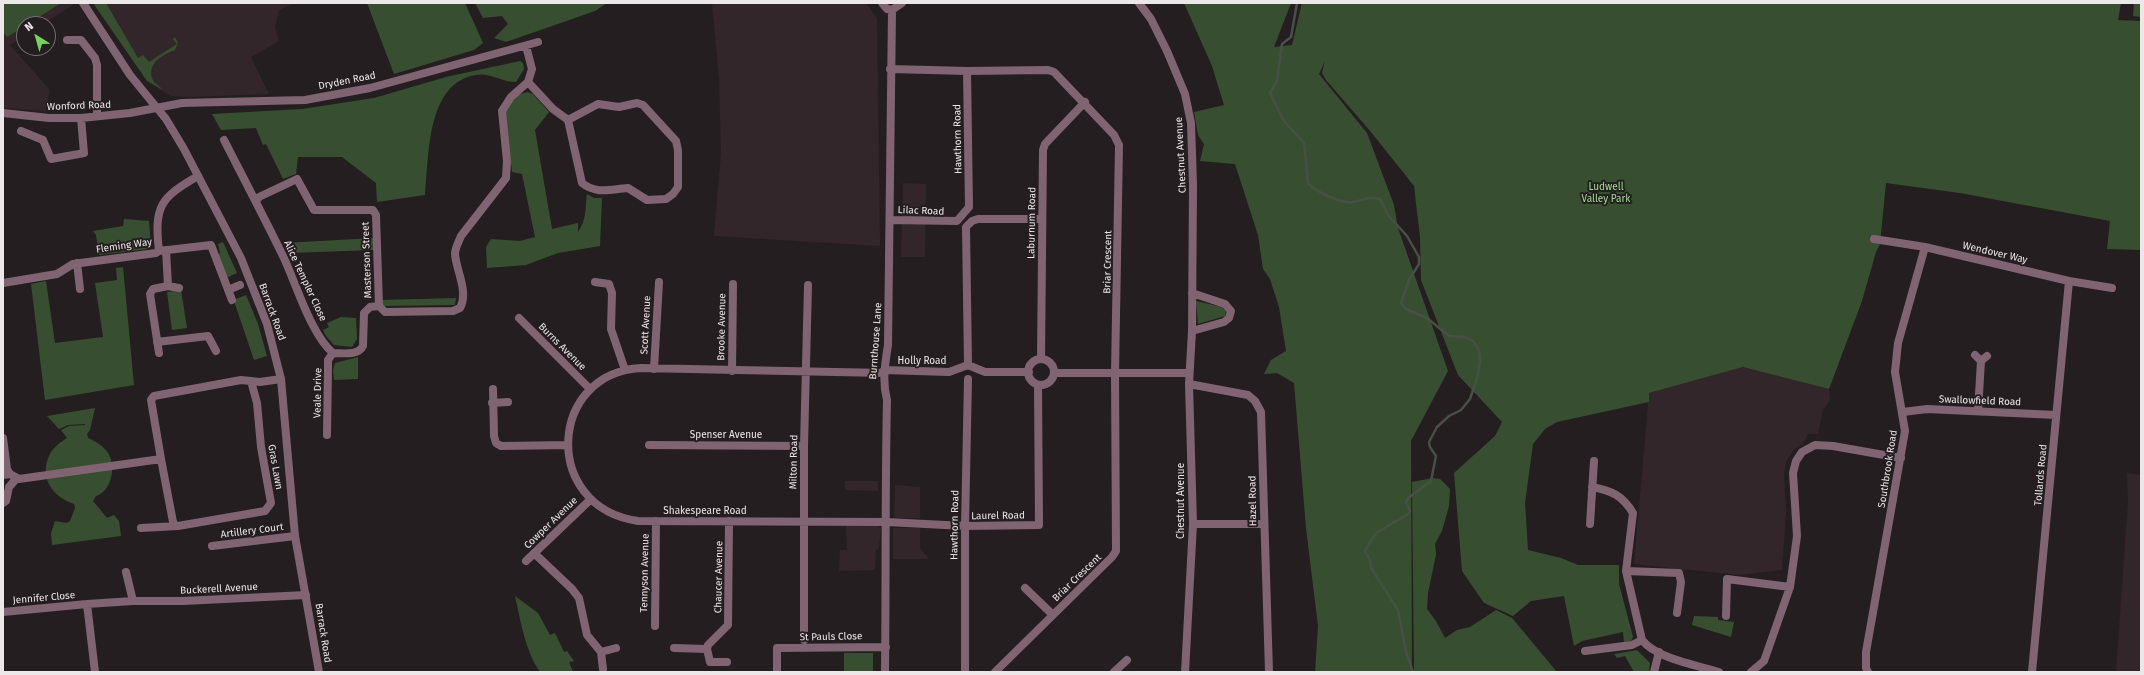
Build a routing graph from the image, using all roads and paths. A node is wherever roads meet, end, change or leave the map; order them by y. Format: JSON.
{"nodes":[{"id":1,"x":83,"y":3,"type":"edge"},
{"id":2,"x":882,"y":3,"type":"edge"},
{"id":3,"x":902,"y":3,"type":"edge"},
{"id":4,"x":1139,"y":3,"type":"edge"},
{"id":5,"x":892,"y":10,"type":"junction"},
{"id":6,"x":67,"y":40,"type":"dead end"},
{"id":7,"x":538,"y":42,"type":"dead end"},
{"id":8,"x":526,"y":46,"type":"junction"},
{"id":9,"x":890,"y":69,"type":"junction"},
{"id":10,"x":968,"y":71,"type":"junction"},
{"id":11,"x":528,"y":82,"type":"junction"},
{"id":12,"x":1085,"y":102,"type":"junction"},
{"id":13,"x":156,"y":109,"type":"junction"},
{"id":14,"x":3,"y":113,"type":"edge"},
{"id":15,"x":97,"y":116,"type":"junction"},
{"id":16,"x":80,"y":118,"type":"junction"},
{"id":17,"x":568,"y":120,"type":"junction"},
{"id":18,"x":21,"y":131,"type":"dead end"},
{"id":19,"x":48,"y":132,"type":"dead end"},
{"id":20,"x":43,"y":140,"type":"junction"},
{"id":21,"x":224,"y":140,"type":"dead end"},
{"id":22,"x":198,"y":176,"type":"junction"},
{"id":23,"x":256,"y":201,"type":"junction"},
{"id":24,"x":969,"y":207,"type":"joint"},
{"id":25,"x":1041,"y":219,"type":"junction"},
{"id":26,"x":891,"y":220,"type":"junction"},
{"id":27,"x":1874,"y":239,"type":"dead end"},
{"id":28,"x":1925,"y":247,"type":"junction"},
{"id":29,"x":162,"y":250,"type":"junction"},
{"id":30,"x":76,"y":263,"type":"junction"},
{"id":31,"x":2069,"y":281,"type":"junction"},
{"id":32,"x":3,"y":282,"type":"edge"},
{"id":33,"x":595,"y":282,"type":"dead end"},
{"id":34,"x":659,"y":282,"type":"dead end"},
{"id":35,"x":733,"y":284,"type":"dead end"},
{"id":36,"x":240,"y":285,"type":"dead end"},
{"id":37,"x":808,"y":285,"type":"dead end"},
{"id":38,"x":168,"y":286,"type":"junction"},
{"id":39,"x":179,"y":288,"type":"dead end"},
{"id":40,"x":2112,"y":288,"type":"dead end"},
{"id":41,"x":80,"y":289,"type":"dead end"},
{"id":42,"x":228,"y":290,"type":"junction"},
{"id":43,"x":1192,"y":293,"type":"junction"},
{"id":44,"x":232,"y":300,"type":"dead end"},
{"id":45,"x":379,"y":306,"type":"junction"},
{"id":46,"x":519,"y":318,"type":"dead end"},
{"id":47,"x":1192,"y":331,"type":"junction"},
{"id":48,"x":157,"y":342,"type":"junction"},
{"id":49,"x":216,"y":350,"type":"dead end"},
{"id":50,"x":159,"y":353,"type":"dead end"},
{"id":51,"x":333,"y":353,"type":"junction"},
{"id":52,"x":1981,"y":357,"type":"dead end"},
{"id":53,"x":1041,"y":359,"type":"junction"},
{"id":54,"x":968,"y":365,"type":"junction"},
{"id":55,"x":654,"y":369,"type":"junction"},
{"id":56,"x":625,"y":370,"type":"junction"},
{"id":57,"x":732,"y":371,"type":"junction"},
{"id":58,"x":807,"y":371,"type":"junction"},
{"id":59,"x":884,"y":371,"type":"junction"},
{"id":60,"x":1029,"y":372,"type":"junction"},
{"id":61,"x":1054,"y":373,"type":"junction"},
{"id":62,"x":1115,"y":373,"type":"junction"},
{"id":63,"x":1189,"y":374,"type":"junction"},
{"id":64,"x":968,"y":378,"type":"dead end"},
{"id":65,"x":281,"y":379,"type":"junction"},
{"id":66,"x":251,"y":381,"type":"junction"},
{"id":67,"x":1189,"y":384,"type":"junction"},
{"id":68,"x":1038,"y":385,"type":"junction"},
{"id":69,"x":493,"y":389,"type":"dead end"},
{"id":70,"x":590,"y":390,"type":"junction"},
{"id":71,"x":508,"y":402,"type":"dead end"},
{"id":72,"x":492,"y":403,"type":"junction"},
{"id":73,"x":1978,"y":411,"type":"junction"},
{"id":74,"x":1903,"y":412,"type":"junction"},
{"id":75,"x":2056,"y":415,"type":"junction"},
{"id":76,"x":327,"y":435,"type":"dead end"},
{"id":77,"x":3,"y":438,"type":"edge"},
{"id":78,"x":568,"y":445,"type":"junction"},
{"id":79,"x":649,"y":445,"type":"dead end"},
{"id":80,"x":804,"y":446,"type":"junction"},
{"id":81,"x":1901,"y":458,"type":"junction"},
{"id":82,"x":161,"y":459,"type":"junction"},
{"id":83,"x":1594,"y":461,"type":"dead end"},
{"id":84,"x":10,"y":476,"type":"edge"},
{"id":85,"x":1592,"y":487,"type":"junction"},
{"id":86,"x":590,"y":500,"type":"junction"},
{"id":87,"x":3,"y":503,"type":"edge"},
{"id":88,"x":656,"y":521,"type":"junction"},
{"id":89,"x":729,"y":521,"type":"junction"},
{"id":90,"x":803,"y":521,"type":"junction"},
{"id":91,"x":886,"y":522,"type":"junction"},
{"id":92,"x":1193,"y":524,"type":"junction"},
{"id":93,"x":1263,"y":524,"type":"junction"},
{"id":94,"x":1590,"y":524,"type":"dead end"},
{"id":95,"x":175,"y":525,"type":"junction"},
{"id":96,"x":965,"y":526,"type":"junction"},
{"id":97,"x":141,"y":528,"type":"dead end"},
{"id":98,"x":295,"y":536,"type":"junction"},
{"id":99,"x":212,"y":546,"type":"dead end"},
{"id":100,"x":534,"y":554,"type":"junction"},
{"id":101,"x":526,"y":561,"type":"dead end"},
{"id":102,"x":1626,"y":568,"type":"junction"},
{"id":103,"x":126,"y":572,"type":"dead end"},
{"id":104,"x":1790,"y":587,"type":"junction"},
{"id":105,"x":1025,"y":588,"type":"dead end"},
{"id":106,"x":306,"y":595,"type":"junction"},
{"id":107,"x":133,"y":600,"type":"junction"},
{"id":108,"x":87,"y":604,"type":"junction"},
{"id":109,"x":3,"y":612,"type":"edge"},
{"id":110,"x":1677,"y":613,"type":"dead end"},
{"id":111,"x":1053,"y":615,"type":"junction"},
{"id":112,"x":1726,"y":616,"type":"dead end"},
{"id":113,"x":655,"y":626,"type":"dead end"},
{"id":114,"x":804,"y":640,"type":"dead end"},
{"id":115,"x":1642,"y":640,"type":"junction"},
{"id":116,"x":886,"y":647,"type":"junction"},
{"id":117,"x":616,"y":648,"type":"dead end"},
{"id":118,"x":674,"y":648,"type":"dead end"},
{"id":119,"x":707,"y":649,"type":"junction"},
{"id":120,"x":1585,"y":651,"type":"dead end"},
{"id":121,"x":601,"y":652,"type":"junction"},
{"id":122,"x":1659,"y":652,"type":"junction"},
{"id":123,"x":1126,"y":660,"type":"dead end"},
{"id":124,"x":727,"y":662,"type":"dead end"},
{"id":125,"x":603,"y":669,"type":"dead end"},
{"id":126,"x":95,"y":672,"type":"edge"},
{"id":127,"x":319,"y":672,"type":"edge"},
{"id":128,"x":777,"y":672,"type":"edge"},
{"id":129,"x":886,"y":672,"type":"edge"},
{"id":130,"x":965,"y":672,"type":"edge"},
{"id":131,"x":995,"y":672,"type":"edge"},
{"id":132,"x":1114,"y":672,"type":"edge"},
{"id":133,"x":1184,"y":672,"type":"edge"},
{"id":134,"x":1269,"y":672,"type":"edge"},
{"id":135,"x":1654,"y":672,"type":"edge"},
{"id":136,"x":1719,"y":672,"type":"edge"},
{"id":137,"x":1751,"y":672,"type":"edge"},
{"id":138,"x":1868,"y":672,"type":"edge"},
{"id":139,"x":2032,"y":672,"type":"edge"}],
"edges":[{"from":1,"to":13,"type":"street","name":"Barrack Road"},
{"from":2,"to":5,"type":"street"},
{"from":3,"to":5,"type":"street"},
{"from":4,"to":43,"type":"street","name":"Chestnut Avenue"},
{"from":5,"to":9,"type":"street","name":"Burnthouse Lane"},
{"from":6,"to":15,"type":"street"},
{"from":7,"to":8,"type":"street","name":"Dryden Road"},
{"from":8,"to":11,"type":"street"},
{"from":8,"to":13,"type":"street","name":"Dryden Road"},
{"from":9,"to":10,"type":"street","name":"Briar Crescent"},
{"from":9,"to":26,"type":"street","name":"Burnthouse Lane"},
{"from":10,"to":12,"type":"street","name":"Briar Crescent"},
{"from":10,"to":24,"type":"street","name":"Hawthorn Road"},
{"from":11,"to":17,"type":"street"},
{"from":11,"to":45,"type":"street","name":"Masterson Street"},
{"from":12,"to":25,"type":"street","name":"Laburnum Road"},
{"from":12,"to":62,"type":"street","name":"Briar Crescent"},
{"from":13,"to":15,"type":"street","name":"Wonford Road"},
{"from":13,"to":22,"type":"street","name":"Barrack Road"},
{"from":14,"to":16,"type":"street","name":"Wonford Road"},
{"from":15,"to":16,"type":"street","name":"Wonford Road"},
{"from":16,"to":20,"type":"street"},
{"from":17,"to":17,"type":"street"},
{"from":18,"to":20,"type":"street"},
{"from":19,"to":20,"type":"street"},
{"from":21,"to":23,"type":"street","name":"Alice Templer Close"},
{"from":22,"to":29,"type":"street","name":"Fleming Way"},
{"from":22,"to":65,"type":"street","name":"Barrack Road"},
{"from":23,"to":45,"type":"street","name":"Masterson Street"},
{"from":23,"to":51,"type":"street","name":"Alice Templer Close"},
{"from":24,"to":26,"type":"street","name":"Lilac Road"},
{"from":25,"to":53,"type":"street","name":"Laburnum Road"},
{"from":25,"to":54,"type":"street"},
{"from":26,"to":59,"type":"street","name":"Burnthouse Lane"},
{"from":27,"to":28,"type":"street","name":"Wendover Way"},
{"from":28,"to":31,"type":"street","name":"Wendover Way"},
{"from":28,"to":74,"type":"street","name":"Southbrook Road"},
{"from":29,"to":30,"type":"street","name":"Fleming Way"},
{"from":29,"to":38,"type":"street"},
{"from":29,"to":42,"type":"street"},
{"from":30,"to":32,"type":"street","name":"Fleming Way"},
{"from":30,"to":41,"type":"street"},
{"from":31,"to":40,"type":"street","name":"Wendover Way"},
{"from":31,"to":75,"type":"street","name":"Tollards Road"},
{"from":33,"to":56,"type":"street"},
{"from":34,"to":55,"type":"street","name":"Scott Avenue"},
{"from":35,"to":57,"type":"street","name":"Brooke Avenue"},
{"from":36,"to":42,"type":"street"},
{"from":37,"to":58,"type":"street","name":"Milton Road"},
{"from":38,"to":39,"type":"street"},
{"from":38,"to":48,"type":"street"},
{"from":42,"to":44,"type":"street"},
{"from":43,"to":47,"type":"street","name":"Chestnut Avenue"},
{"from":43,"to":47,"type":"street"},
{"from":45,"to":51,"type":"street"},
{"from":46,"to":70,"type":"street","name":"Burns Avenue"},
{"from":47,"to":63,"type":"street","name":"Chestnut Avenue"},
{"from":48,"to":49,"type":"street"},
{"from":48,"to":50,"type":"street"},
{"from":51,"to":76,"type":"street","name":"Veale Drive"},
{"from":52,"to":73,"type":"street"},
{"from":53,"to":60,"type":"street"},
{"from":53,"to":61,"type":"street"},
{"from":54,"to":59,"type":"street","name":"Holly Road"},
{"from":54,"to":60,"type":"street"},
{"from":55,"to":56,"type":"street","name":"Shakespeare Road"},
{"from":55,"to":57,"type":"street","name":"Shakespeare Road"},
{"from":56,"to":70,"type":"street","name":"Shakespeare Road"},
{"from":57,"to":58,"type":"street","name":"Shakespeare Road"},
{"from":58,"to":59,"type":"street","name":"Shakespeare Road"},
{"from":58,"to":80,"type":"street","name":"Milton Road"},
{"from":59,"to":91,"type":"street","name":"Burnthouse Lane"},
{"from":60,"to":68,"type":"street"},
{"from":61,"to":62,"type":"street"},
{"from":61,"to":68,"type":"street"},
{"from":62,"to":63,"type":"street"},
{"from":62,"to":111,"type":"street","name":"Briar Crescent"},
{"from":63,"to":67,"type":"street","name":"Chestnut Avenue"},
{"from":64,"to":96,"type":"street","name":"Hawthorn Road"},
{"from":65,"to":66,"type":"street"},
{"from":65,"to":98,"type":"street","name":"Barrack Road"},
{"from":66,"to":82,"type":"street"},
{"from":66,"to":95,"type":"street","name":"Gras Lawn"},
{"from":67,"to":92,"type":"street","name":"Chestnut Avenue"},
{"from":67,"to":93,"type":"street","name":"Hazel Road"},
{"from":68,"to":96,"type":"street","name":"Laurel Road"},
{"from":69,"to":72,"type":"street"},
{"from":70,"to":78,"type":"street","name":"Shakespeare Road"},
{"from":71,"to":72,"type":"street"},
{"from":72,"to":78,"type":"street"},
{"from":73,"to":74,"type":"street","name":"Swallowfield Road"},
{"from":73,"to":75,"type":"street","name":"Swallowfield Road"},
{"from":74,"to":81,"type":"street","name":"Southbrook Road"},
{"from":75,"to":139,"type":"street","name":"Tollards Road"},
{"from":77,"to":84,"type":"street"},
{"from":78,"to":86,"type":"street","name":"Shakespeare Road"},
{"from":79,"to":80,"type":"street","name":"Spenser Avenue"},
{"from":80,"to":90,"type":"street","name":"Milton Road"},
{"from":81,"to":104,"type":"street"},
{"from":81,"to":138,"type":"street","name":"Southbrook Road"},
{"from":82,"to":84,"type":"street"},
{"from":82,"to":95,"type":"street"},
{"from":83,"to":85,"type":"street"},
{"from":84,"to":87,"type":"street"},
{"from":85,"to":94,"type":"street"},
{"from":85,"to":102,"type":"street"},
{"from":86,"to":88,"type":"street","name":"Shakespeare Road"},
{"from":86,"to":100,"type":"street","name":"Cowper Avenue"},
{"from":88,"to":89,"type":"street","name":"Shakespeare Road"},
{"from":88,"to":113,"type":"street","name":"Tennyson Avenue"},
{"from":89,"to":90,"type":"street","name":"Shakespeare Road"},
{"from":89,"to":119,"type":"street","name":"Chaucer Avenue"},
{"from":90,"to":91,"type":"street","name":"Shakespeare Road"},
{"from":90,"to":114,"type":"street","name":"Milton Road"},
{"from":91,"to":96,"type":"street","name":"Laurel Road"},
{"from":91,"to":116,"type":"street","name":"Burnthouse Lane"},
{"from":92,"to":93,"type":"street"},
{"from":92,"to":133,"type":"street","name":"Chestnut Avenue"},
{"from":93,"to":134,"type":"street","name":"Hazel Road"},
{"from":95,"to":97,"type":"street","name":"Gras Lawn"},
{"from":96,"to":130,"type":"street","name":"Hawthorn Road"},
{"from":98,"to":99,"type":"street","name":"Artillery Court"},
{"from":98,"to":106,"type":"street","name":"Barrack Road"},
{"from":100,"to":101,"type":"street","name":"Cowper Avenue"},
{"from":100,"to":121,"type":"street"},
{"from":102,"to":110,"type":"street"},
{"from":102,"to":115,"type":"street"},
{"from":103,"to":107,"type":"street"},
{"from":104,"to":112,"type":"street"},
{"from":104,"to":137,"type":"street"},
{"from":105,"to":111,"type":"street","name":"Briar Crescent"},
{"from":106,"to":107,"type":"street","name":"Buckerell Avenue"},
{"from":106,"to":127,"type":"street","name":"Barrack Road"},
{"from":107,"to":108,"type":"street","name":"Buckerell Avenue"},
{"from":108,"to":109,"type":"street","name":"Jennifer Close"},
{"from":108,"to":126,"type":"street"},
{"from":111,"to":131,"type":"street","name":"Briar Crescent"},
{"from":115,"to":120,"type":"street"},
{"from":115,"to":122,"type":"street"},
{"from":116,"to":128,"type":"street","name":"St Pauls Close"},
{"from":116,"to":129,"type":"street","name":"Burnthouse Lane"},
{"from":117,"to":121,"type":"street"},
{"from":118,"to":119,"type":"street"},
{"from":119,"to":124,"type":"street"},
{"from":121,"to":125,"type":"street"},
{"from":122,"to":135,"type":"street"},
{"from":122,"to":136,"type":"street"},
{"from":123,"to":132,"type":"street"}]}
